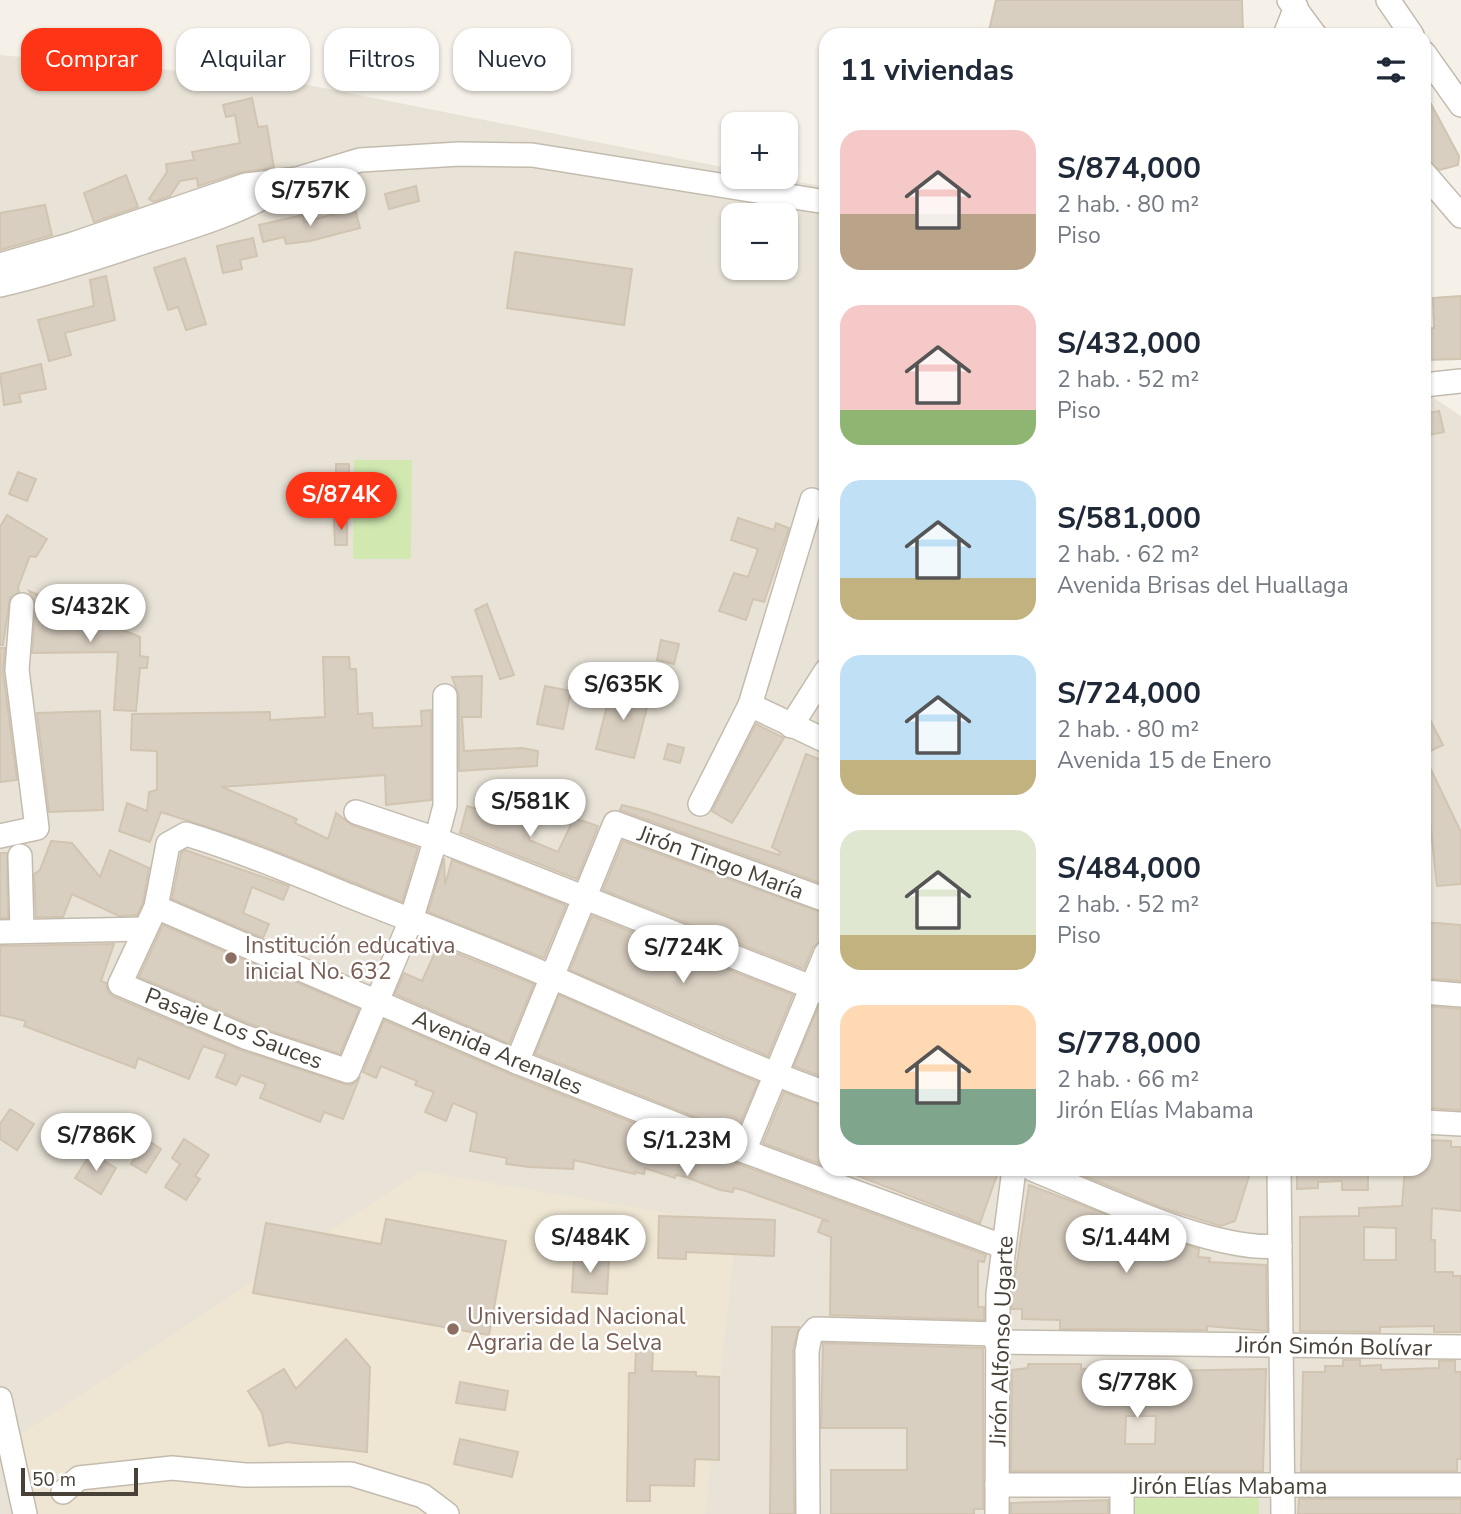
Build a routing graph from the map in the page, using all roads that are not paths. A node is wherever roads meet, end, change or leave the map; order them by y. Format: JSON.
{"nodes":[{"id":1,"x":1388,"y":0,"type":"edge"},
{"id":2,"x":1292,"y":4,"type":"edge"},
{"id":3,"x":1287,"y":28,"type":"edge"},
{"id":4,"x":1310,"y":28,"type":"edge"},
{"id":5,"x":1407,"y":28,"type":"edge"},
{"id":6,"x":1431,"y":62,"type":"edge"},
{"id":7,"x":1461,"y":105,"type":"edge"},
{"id":8,"x":297,"y":179,"type":"junction"},
{"id":9,"x":1431,"y":181,"type":"edge"},
{"id":10,"x":819,"y":201,"type":"edge"},
{"id":11,"x":1461,"y":216,"type":"edge"},
{"id":12,"x":0,"y":265,"type":"edge"},
{"id":13,"x":0,"y":285,"type":"edge"},
{"id":14,"x":1461,"y":381,"type":"edge"},
{"id":15,"x":1431,"y":384,"type":"edge"},
{"id":16,"x":812,"y":500,"type":"dead end"},
{"id":17,"x":22,"y":605,"type":"dead end"},
{"id":18,"x":819,"y":682,"type":"edge"},
{"id":19,"x":445,"y":696,"type":"dead end"},
{"id":20,"x":750,"y":705,"type":"junction"},
{"id":21,"x":791,"y":726,"type":"junction"},
{"id":22,"x":819,"y":738,"type":"edge"},
{"id":23,"x":700,"y":804,"type":"dead end"},
{"id":24,"x":356,"y":812,"type":"dead end"},
{"id":25,"x":0,"y":836,"type":"edge"},
{"id":26,"x":436,"y":839,"type":"junction"},
{"id":27,"x":20,"y":856,"type":"dead end"},
{"id":28,"x":585,"y":897,"type":"junction"},
{"id":29,"x":819,"y":897,"type":"edge"},
{"id":30,"x":156,"y":907,"type":"junction"},
{"id":31,"x":411,"y":920,"type":"junction"},
{"id":32,"x":145,"y":929,"type":"junction"},
{"id":33,"x":11,"y":932,"type":"edge"},
{"id":34,"x":550,"y":976,"type":"junction"},
{"id":35,"x":819,"y":991,"type":"edge"},
{"id":36,"x":1431,"y":993,"type":"edge"},
{"id":37,"x":1461,"y":995,"type":"edge"},
{"id":38,"x":377,"y":1001,"type":"junction"},
{"id":39,"x":517,"y":1062,"type":"junction"},
{"id":40,"x":776,"y":1076,"type":"junction"},
{"id":41,"x":819,"y":1091,"type":"edge"},
{"id":42,"x":1431,"y":1122,"type":"edge"},
{"id":43,"x":1461,"y":1124,"type":"edge"},
{"id":44,"x":744,"y":1151,"type":"junction"},
{"id":45,"x":1013,"y":1176,"type":"edge"},
{"id":46,"x":1049,"y":1176,"type":"edge"},
{"id":47,"x":1279,"y":1176,"type":"edge"},
{"id":48,"x":1002,"y":1246,"type":"junction"},
{"id":49,"x":1280,"y":1246,"type":"junction"},
{"id":50,"x":996,"y":1338,"type":"junction"},
{"id":51,"x":1283,"y":1345,"type":"junction"},
{"id":52,"x":1461,"y":1347,"type":"edge"},
{"id":53,"x":0,"y":1399,"type":"edge"},
{"id":54,"x":997,"y":1485,"type":"junction"},
{"id":55,"x":1283,"y":1485,"type":"junction"},
{"id":56,"x":1122,"y":1486,"type":"junction"},
{"id":57,"x":1461,"y":1486,"type":"edge"},
{"id":58,"x":63,"y":1492,"type":"dead end"},
{"id":59,"x":25,"y":1514,"type":"edge"},
{"id":60,"x":447,"y":1514,"type":"edge"},
{"id":61,"x":808,"y":1514,"type":"edge"},
{"id":62,"x":997,"y":1514,"type":"edge"},
{"id":63,"x":1122,"y":1514,"type":"edge"},
{"id":64,"x":1283,"y":1514,"type":"edge"}],
"edges":[{"from":1,"to":5,"type":"street"},
{"from":2,"to":3,"type":"street"},
{"from":2,"to":4,"type":"street"},
{"from":6,"to":7,"type":"street"},
{"from":8,"to":10,"type":"street"},
{"from":8,"to":12,"type":"street"},
{"from":8,"to":13,"type":"street"},
{"from":9,"to":11,"type":"street"},
{"from":14,"to":15,"type":"street"},
{"from":16,"to":20,"type":"street"},
{"from":17,"to":25,"type":"street"},
{"from":18,"to":21,"type":"street"},
{"from":19,"to":26,"type":"street"},
{"from":20,"to":21,"type":"street"},
{"from":20,"to":23,"type":"street"},
{"from":21,"to":22,"type":"street"},
{"from":24,"to":26,"type":"street"},
{"from":26,"to":28,"type":"street"},
{"from":26,"to":31,"type":"street"},
{"from":27,"to":33,"type":"street"},
{"from":28,"to":29,"type":"street","name":"Jirón Tingo María"},
{"from":28,"to":34,"type":"street"},
{"from":28,"to":35,"type":"street"},
{"from":30,"to":31,"type":"street"},
{"from":30,"to":32,"type":"street"},
{"from":30,"to":38,"type":"street","name":"Avenida Arenales"},
{"from":31,"to":34,"type":"street"},
{"from":31,"to":38,"type":"street"},
{"from":32,"to":33,"type":"street"},
{"from":32,"to":38,"type":"street","name":"Pasaje Los Sauces"},
{"from":34,"to":39,"type":"street"},
{"from":34,"to":40,"type":"street"},
{"from":35,"to":40,"type":"street"},
{"from":36,"to":37,"type":"street"},
{"from":38,"to":39,"type":"street","name":"Avenida Arenales"},
{"from":39,"to":44,"type":"street","name":"Avenida Arenales"},
{"from":40,"to":41,"type":"street"},
{"from":40,"to":44,"type":"street"},
{"from":42,"to":43,"type":"street"},
{"from":44,"to":48,"type":"street","name":"Avenida Arenales"},
{"from":45,"to":48,"type":"street","name":"Jirón Alfonso Ugarte"},
{"from":46,"to":49,"type":"street"},
{"from":47,"to":49,"type":"street"},
{"from":48,"to":50,"type":"street","name":"Jirón Alfonso Ugarte"},
{"from":49,"to":51,"type":"street"},
{"from":50,"to":51,"type":"street","name":"Jirón Simón Bolívar"},
{"from":50,"to":54,"type":"street","name":"Jirón Alfonso Ugarte"},
{"from":50,"to":61,"type":"street","name":"Jirón Simón Bolívar"},
{"from":51,"to":52,"type":"street","name":"Jirón Simón Bolívar"},
{"from":51,"to":55,"type":"street"},
{"from":53,"to":59,"type":"street"},
{"from":54,"to":56,"type":"street","name":"Jirón Elías Mabama"},
{"from":54,"to":62,"type":"street","name":"Jirón Alfonso Ugarte"},
{"from":55,"to":56,"type":"street","name":"Jirón Elías Mabama"},
{"from":55,"to":57,"type":"street","name":"Jirón Elías Mabama"},
{"from":55,"to":64,"type":"street"},
{"from":56,"to":63,"type":"street"},
{"from":58,"to":60,"type":"street"}]}
